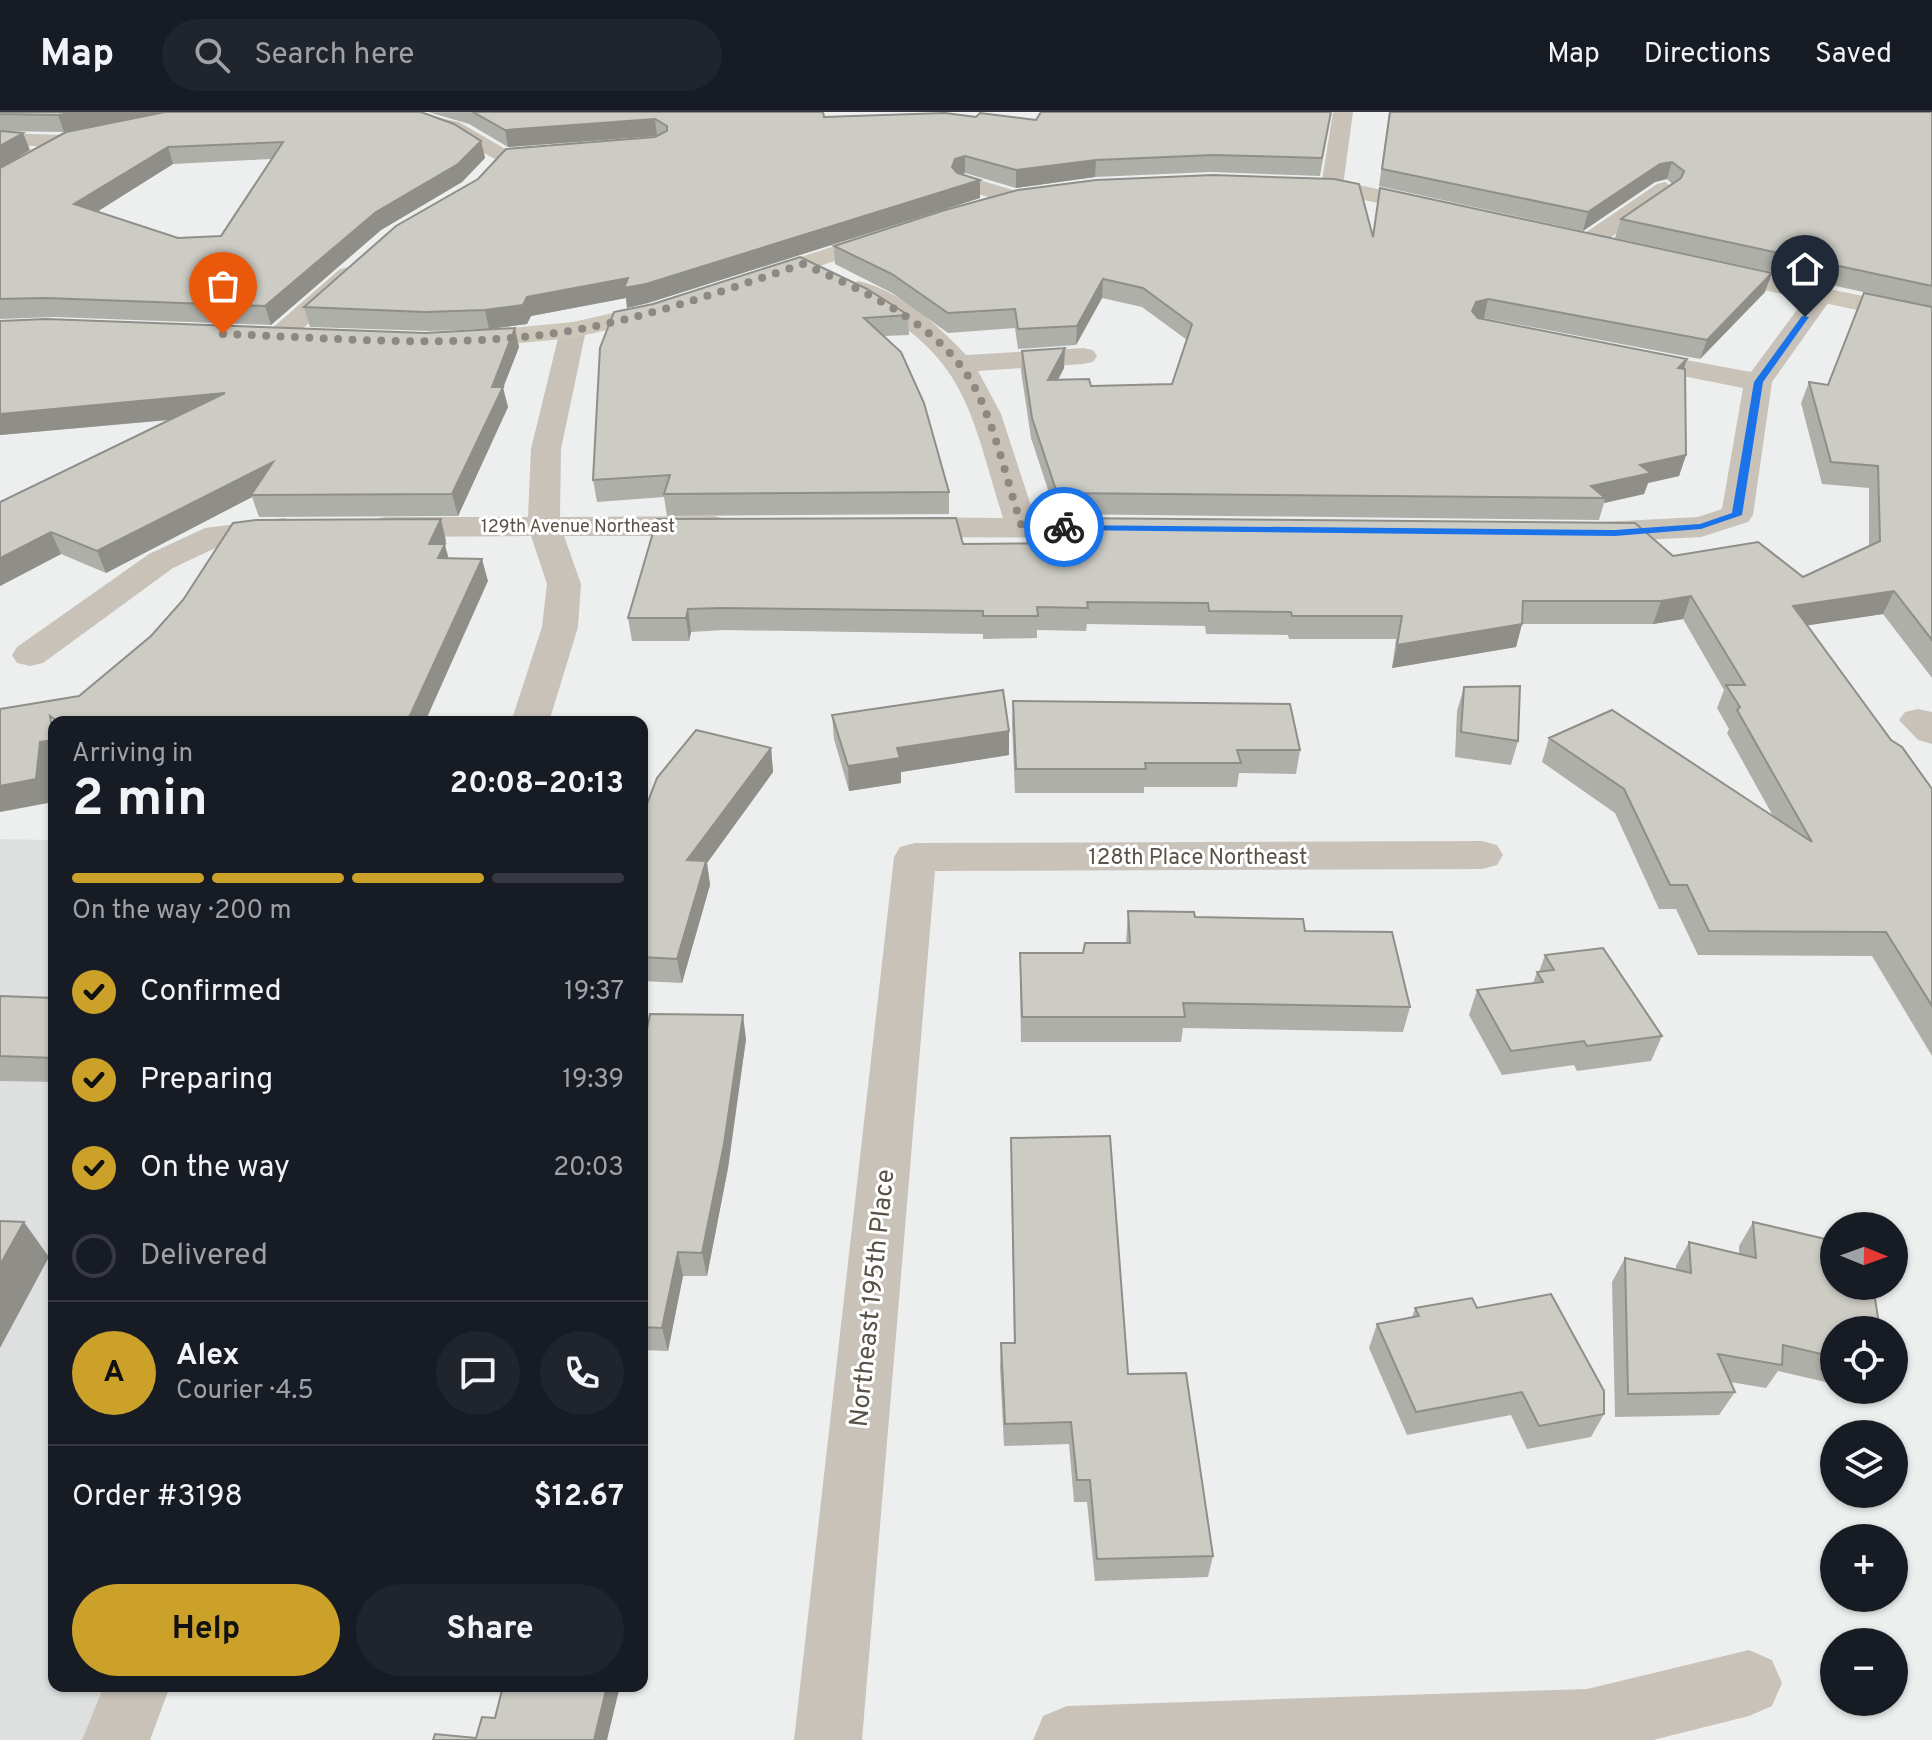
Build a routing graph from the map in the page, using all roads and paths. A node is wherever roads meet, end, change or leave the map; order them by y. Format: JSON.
{"nodes":[{"id":1,"x":1343,"y":112,"type":"edge"},
{"id":2,"x":396,"y":118,"type":"edge"},
{"id":3,"x":135,"y":125,"type":"edge"},
{"id":4,"x":0,"y":139,"type":"edge"},
{"id":5,"x":64,"y":141,"type":"junction"},
{"id":6,"x":580,"y":151,"type":"edge"},
{"id":7,"x":502,"y":157,"type":"junction"},
{"id":8,"x":25,"y":164,"type":"edge"},
{"id":9,"x":482,"y":178,"type":"edge"},
{"id":10,"x":966,"y":183,"type":"edge"},
{"id":11,"x":1277,"y":184,"type":"edge"},
{"id":12,"x":1332,"y":186,"type":"junction"},
{"id":13,"x":1665,"y":189,"type":"edge"},
{"id":14,"x":1041,"y":194,"type":"edge"},
{"id":15,"x":1015,"y":198,"type":"junction"},
{"id":16,"x":975,"y":209,"type":"edge"},
{"id":17,"x":1465,"y":215,"type":"edge"},
{"id":18,"x":906,"y":230,"type":"edge"},
{"id":19,"x":1555,"y":237,"type":"edge"},
{"id":20,"x":1585,"y":244,"type":"junction"},
{"id":21,"x":1614,"y":250,"type":"edge"},
{"id":22,"x":368,"y":257,"type":"edge"},
{"id":23,"x":803,"y":264,"type":"junction"},
{"id":24,"x":1688,"y":267,"type":"edge"},
{"id":25,"x":734,"y":287,"type":"edge"},
{"id":26,"x":1820,"y":296,"type":"junction"},
{"id":27,"x":693,"y":301,"type":"edge"},
{"id":28,"x":1932,"y":318,"type":"edge"},
{"id":29,"x":573,"y":330,"type":"junction"},
{"id":30,"x":249,"y":335,"type":"edge"},
{"id":31,"x":279,"y":336,"type":"junction"},
{"id":32,"x":309,"y":338,"type":"edge"},
{"id":33,"x":430,"y":342,"type":"edge"},
{"id":34,"x":1605,"y":353,"type":"edge"},
{"id":35,"x":1083,"y":356,"type":"dead end"},
{"id":36,"x":960,"y":364,"type":"junction"},
{"id":37,"x":1758,"y":382,"type":"junction"},
{"id":38,"x":544,"y":526,"type":"junction"},
{"id":39,"x":751,"y":526,"type":"edge"},
{"id":40,"x":863,"y":527,"type":"edge"},
{"id":41,"x":1022,"y":527,"type":"junction"},
{"id":42,"x":311,"y":528,"type":"edge"},
{"id":43,"x":358,"y":528,"type":"edge"},
{"id":44,"x":1162,"y":528,"type":"edge"},
{"id":45,"x":1553,"y":532,"type":"edge"},
{"id":46,"x":30,"y":655,"type":"dead end"},
{"id":47,"x":532,"y":716,"type":"edge"},
{"id":48,"x":1482,"y":855,"type":"dead end"},
{"id":49,"x":915,"y":857,"type":"joint"},
{"id":50,"x":1749,"y":1683,"type":"dead end"},
{"id":51,"x":135,"y":1692,"type":"edge"},
{"id":52,"x":116,"y":1740,"type":"edge"},
{"id":53,"x":828,"y":1740,"type":"edge"},
{"id":54,"x":1067,"y":1740,"type":"edge"}],
"edges":[{"from":1,"to":12,"type":"street"},
{"from":2,"to":7,"type":"street"},
{"from":3,"to":5,"type":"street"},
{"from":4,"to":5,"type":"street"},
{"from":5,"to":8,"type":"street"},
{"from":6,"to":7,"type":"street"},
{"from":7,"to":9,"type":"street"},
{"from":10,"to":15,"type":"street"},
{"from":11,"to":12,"type":"street"},
{"from":12,"to":17,"type":"street"},
{"from":13,"to":20,"type":"street"},
{"from":14,"to":15,"type":"street"},
{"from":15,"to":16,"type":"street"},
{"from":18,"to":23,"type":"street"},
{"from":19,"to":20,"type":"street"},
{"from":20,"to":21,"type":"street"},
{"from":22,"to":31,"type":"street"},
{"from":23,"to":25,"type":"street"},
{"from":23,"to":36,"type":"street"},
{"from":24,"to":26,"type":"street"},
{"from":26,"to":28,"type":"street"},
{"from":26,"to":37,"type":"street"},
{"from":27,"to":29,"type":"street"},
{"from":29,"to":33,"type":"street"},
{"from":29,"to":38,"type":"street"},
{"from":30,"to":31,"type":"street"},
{"from":31,"to":32,"type":"street"},
{"from":34,"to":37,"type":"street"},
{"from":35,"to":36,"type":"street"},
{"from":36,"to":41,"type":"street"},
{"from":37,"to":45,"type":"street"},
{"from":38,"to":39,"type":"street","name":"129th Avenue Northeast"},
{"from":38,"to":43,"type":"street","name":"129th Avenue Northeast"},
{"from":38,"to":47,"type":"street"},
{"from":40,"to":41,"type":"street"},
{"from":41,"to":44,"type":"street"},
{"from":42,"to":46,"type":"street"},
{"from":48,"to":49,"type":"street","name":"128th Place Northeast"},
{"from":49,"to":53,"type":"street","name":"Northeast 195th Place"},
{"from":50,"to":54,"type":"street"},
{"from":51,"to":52,"type":"street"}]}
